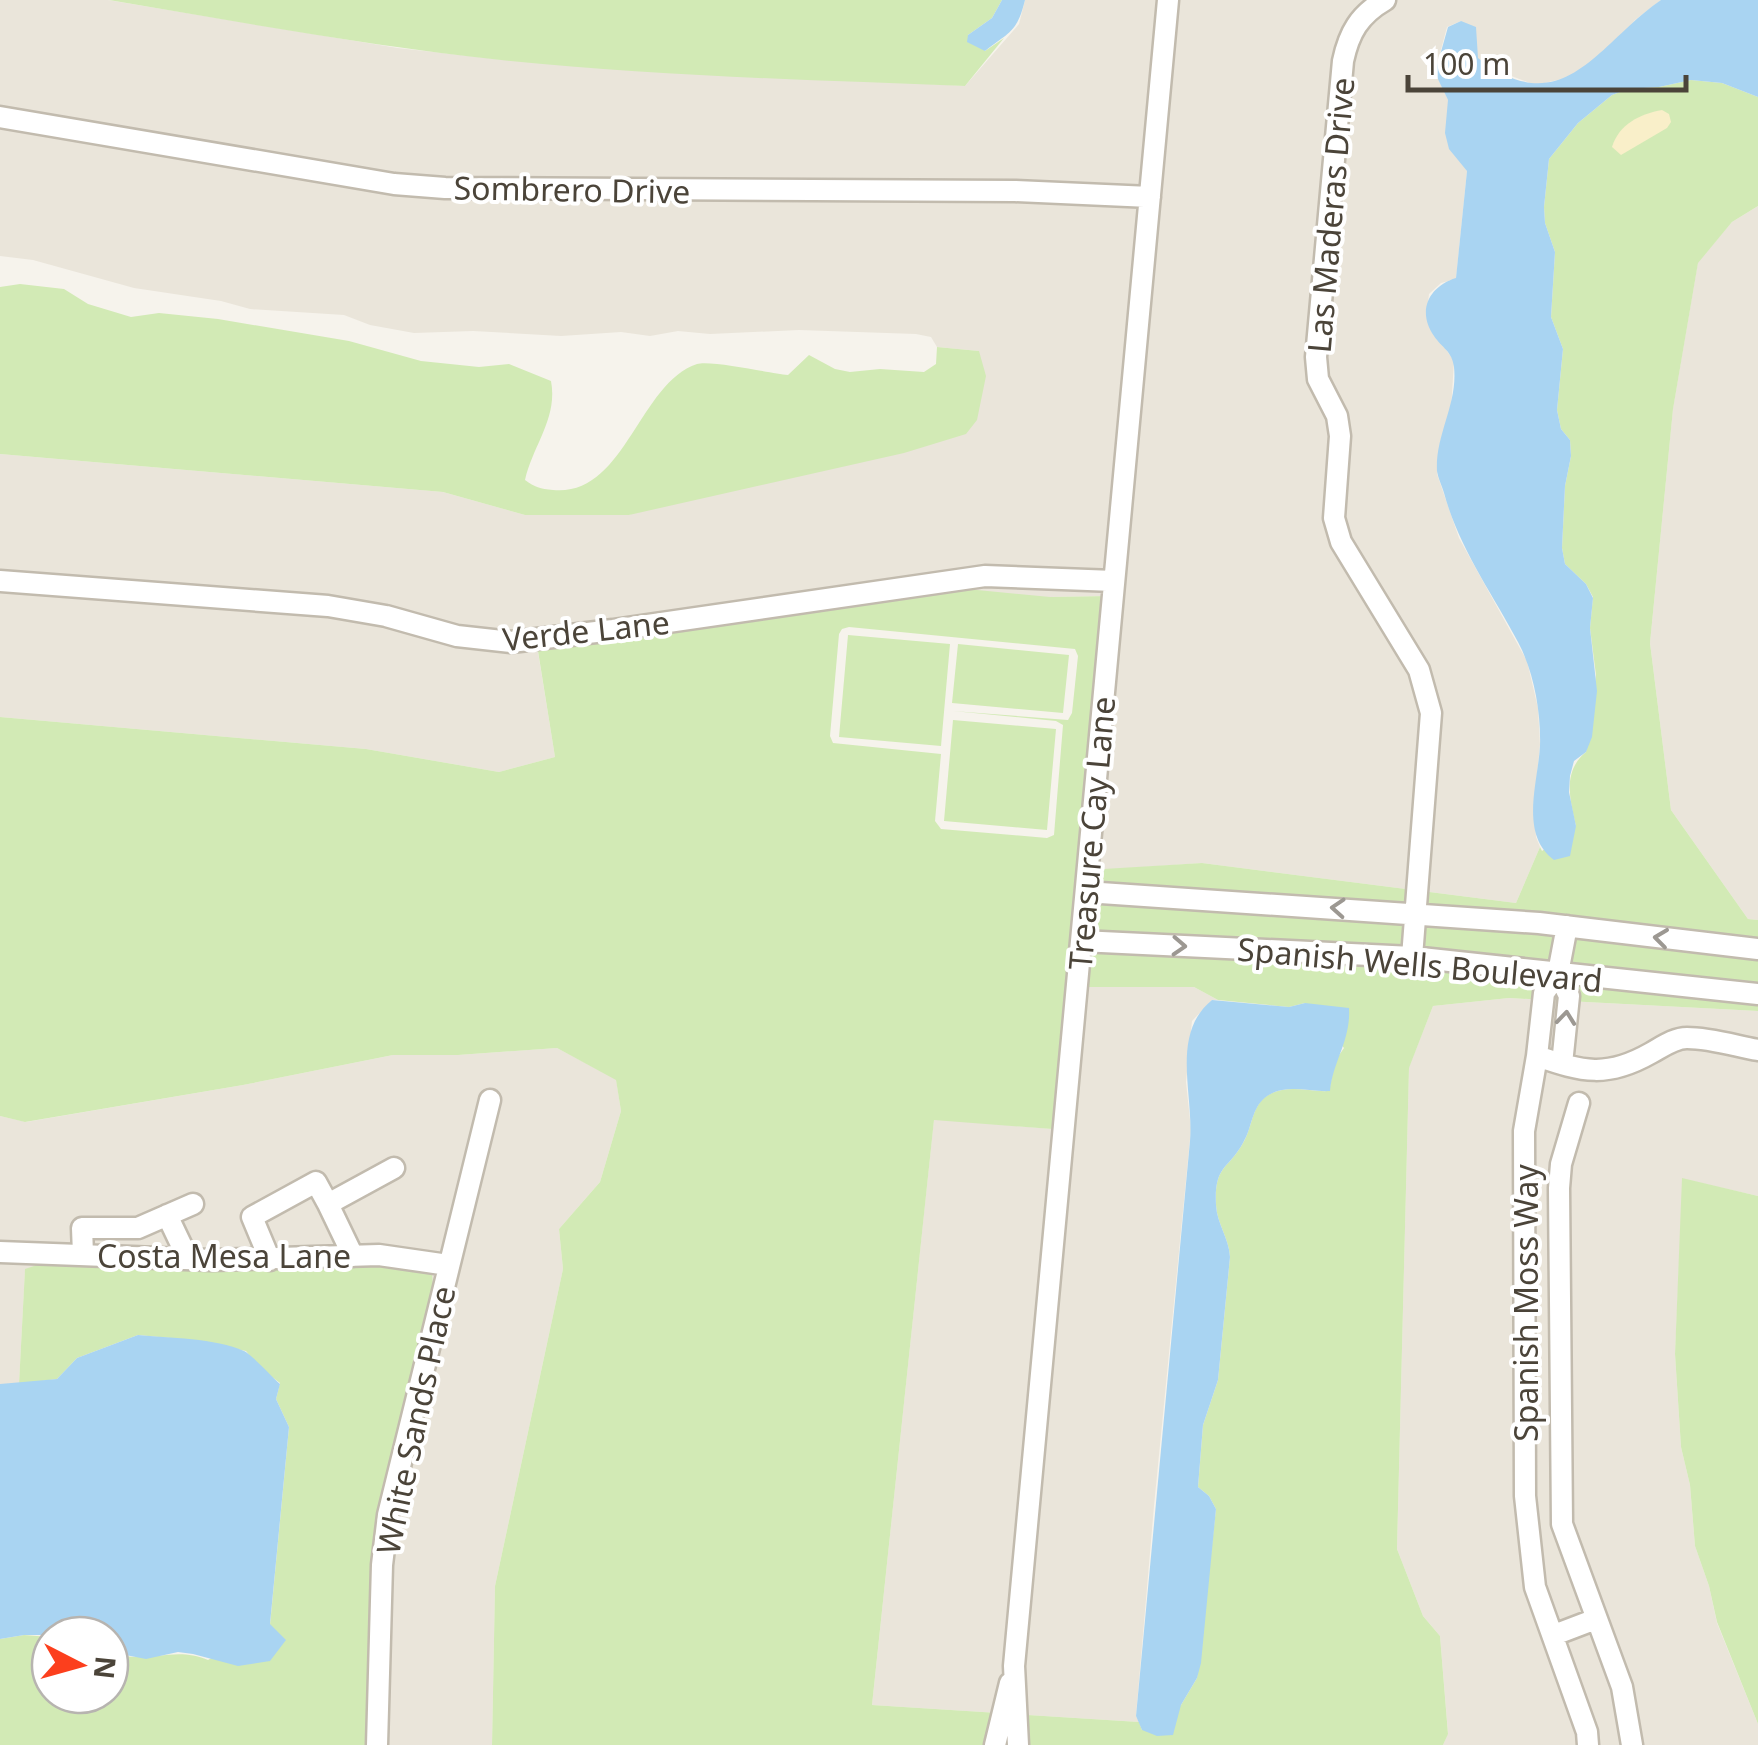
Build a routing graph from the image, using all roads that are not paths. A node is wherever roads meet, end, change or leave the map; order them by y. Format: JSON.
{"nodes":[{"id":1,"x":1168,"y":0,"type":"edge"},
{"id":2,"x":1385,"y":0,"type":"edge"},
{"id":3,"x":0,"y":116,"type":"edge"},
{"id":4,"x":1150,"y":197,"type":"junction"},
{"id":5,"x":0,"y":580,"type":"edge"},
{"id":6,"x":1114,"y":581,"type":"junction"},
{"id":7,"x":1086,"y":892,"type":"junction"},
{"id":8,"x":1417,"y":914,"type":"junction"},
{"id":9,"x":1567,"y":926,"type":"junction"},
{"id":10,"x":1081,"y":941,"type":"junction"},
{"id":11,"x":1758,"y":949,"type":"edge"},
{"id":12,"x":1412,"y":957,"type":"junction"},
{"id":13,"x":1558,"y":973,"type":"junction"},
{"id":14,"x":1758,"y":994,"type":"edge"},
{"id":15,"x":1758,"y":1050,"type":"edge"},
{"id":16,"x":1538,"y":1056,"type":"junction"},
{"id":17,"x":1562,"y":1064,"type":"junction"},
{"id":18,"x":490,"y":1100,"type":"dead end"},
{"id":19,"x":1579,"y":1103,"type":"dead end"},
{"id":20,"x":394,"y":1168,"type":"dead end"},
{"id":21,"x":192,"y":1204,"type":"dead end"},
{"id":22,"x":328,"y":1204,"type":"junction"},
{"id":23,"x":167,"y":1216,"type":"junction"},
{"id":24,"x":0,"y":1252,"type":"edge"},
{"id":25,"x":83,"y":1254,"type":"junction"},
{"id":26,"x":353,"y":1256,"type":"junction"},
{"id":27,"x":188,"y":1259,"type":"junction"},
{"id":28,"x":270,"y":1260,"type":"junction"},
{"id":29,"x":448,"y":1265,"type":"junction"},
{"id":30,"x":1596,"y":1620,"type":"junction"},
{"id":31,"x":1554,"y":1634,"type":"junction"},
{"id":32,"x":1014,"y":1666,"type":"junction"},
{"id":33,"x":378,"y":1745,"type":"edge"},
{"id":34,"x":996,"y":1745,"type":"edge"},
{"id":35,"x":1018,"y":1745,"type":"edge"},
{"id":36,"x":1588,"y":1745,"type":"edge"},
{"id":37,"x":1632,"y":1745,"type":"edge"}],
"edges":[{"from":1,"to":4,"type":"street","name":"Treasure Cay Lane"},
{"from":2,"to":8,"type":"street","name":"Las Maderas Drive"},
{"from":3,"to":4,"type":"street","name":"Sombrero Drive"},
{"from":4,"to":6,"type":"street","name":"Treasure Cay Lane"},
{"from":5,"to":6,"type":"street","name":"Verde Lane"},
{"from":6,"to":7,"type":"street","name":"Treasure Cay Lane"},
{"from":8,"to":7,"type":"street","name":"Spanish Wells Boulevard","one_way":true},
{"from":7,"to":10,"type":"street","name":"Treasure Cay Lane"},
{"from":8,"to":9,"type":"street","name":"Spanish Wells Boulevard"},
{"from":8,"to":12,"type":"street","name":"Las Maderas Drive"},
{"from":11,"to":9,"type":"street","name":"Spanish Wells Boulevard","one_way":true},
{"from":9,"to":13,"type":"street","name":"Spanish Moss Way"},
{"from":10,"to":12,"type":"street","name":"Spanish Wells Boulevard","one_way":true},
{"from":10,"to":32,"type":"street","name":"Treasure Cay Lane"},
{"from":12,"to":13,"type":"street","name":"Spanish Wells Boulevard"},
{"from":13,"to":14,"type":"street","name":"Spanish Wells Boulevard"},
{"from":13,"to":16,"type":"street","name":"Spanish Moss Way"},
{"from":17,"to":13,"type":"street","name":"Spanish Moss Way","one_way":true},
{"from":15,"to":17,"type":"street"},
{"from":16,"to":17,"type":"street"},
{"from":16,"to":31,"type":"street","name":"Spanish Moss Way"},
{"from":18,"to":29,"type":"street","name":"White Sands Place"},
{"from":19,"to":30,"type":"street","name":"Spanish Moss Way"},
{"from":20,"to":22,"type":"street"},
{"from":21,"to":23,"type":"street"},
{"from":22,"to":26,"type":"street"},
{"from":22,"to":28,"type":"street"},
{"from":23,"to":25,"type":"street"},
{"from":23,"to":27,"type":"street"},
{"from":24,"to":25,"type":"street","name":"Costa Mesa Lane"},
{"from":25,"to":27,"type":"street","name":"Costa Mesa Lane"},
{"from":26,"to":28,"type":"street","name":"Costa Mesa Lane"},
{"from":26,"to":29,"type":"street","name":"Costa Mesa Lane"},
{"from":27,"to":28,"type":"street","name":"Costa Mesa Lane"},
{"from":29,"to":33,"type":"street","name":"White Sands Place"},
{"from":30,"to":31,"type":"street"},
{"from":30,"to":37,"type":"street","name":"Spanish Moss Way"},
{"from":31,"to":36,"type":"street","name":"Spanish Moss Way"},
{"from":32,"to":34,"type":"street","name":"Treasure Cay Lane"},
{"from":32,"to":35,"type":"street","name":"Treasure Cay Lane"}]}
